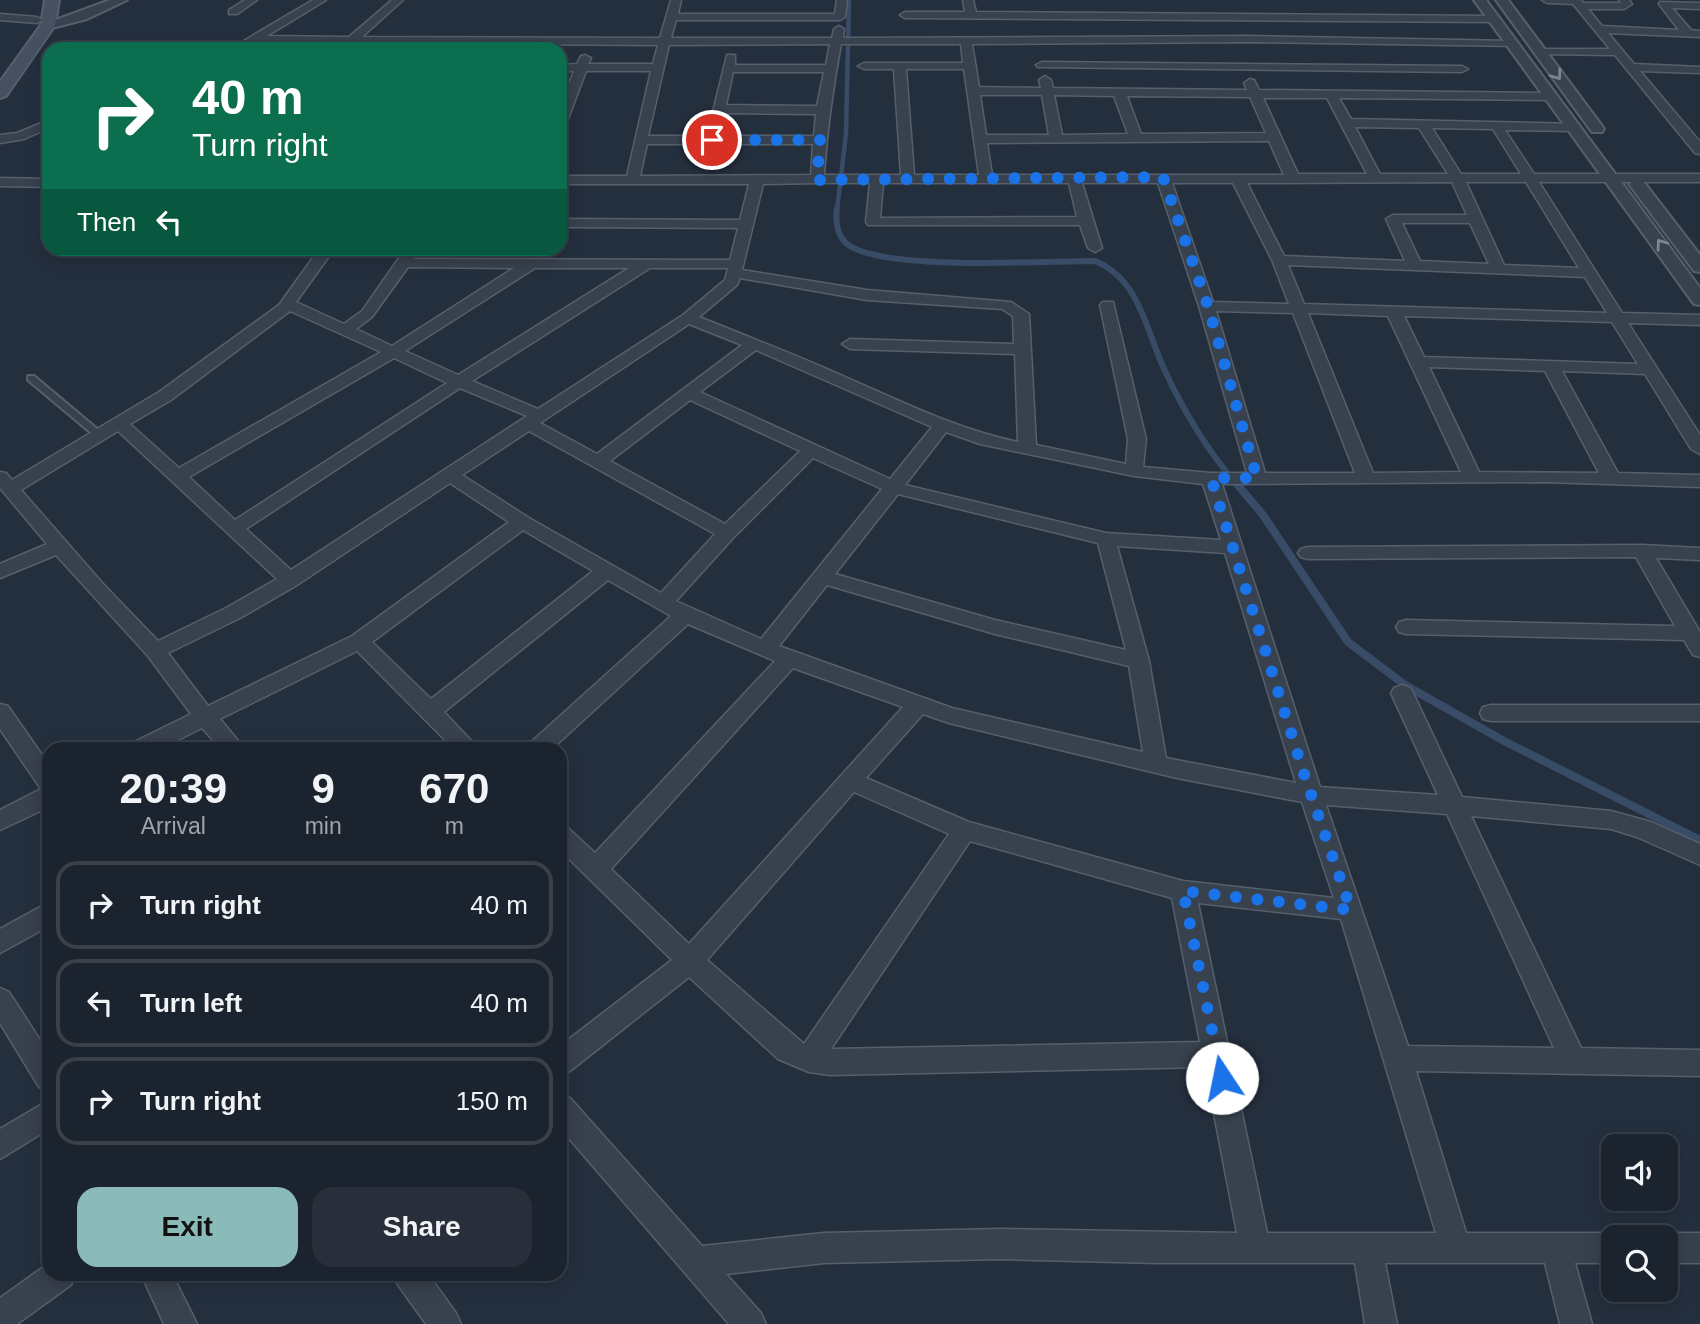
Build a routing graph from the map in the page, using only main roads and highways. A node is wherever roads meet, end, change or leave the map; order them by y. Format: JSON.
{"nodes":[{"id":1,"x":42,"y":0,"type":"edge"},
{"id":2,"x":52,"y":0,"type":"edge"},
{"id":3,"x":43,"y":22,"type":"junction"},
{"id":4,"x":0,"y":78,"type":"edge"},
{"id":5,"x":0,"y":93,"type":"edge"}],
"edges":[{"from":1,"to":3,"type":"main road"},
{"from":2,"to":3,"type":"main road"},
{"from":3,"to":4,"type":"main road"},
{"from":3,"to":5,"type":"main road"}]}
